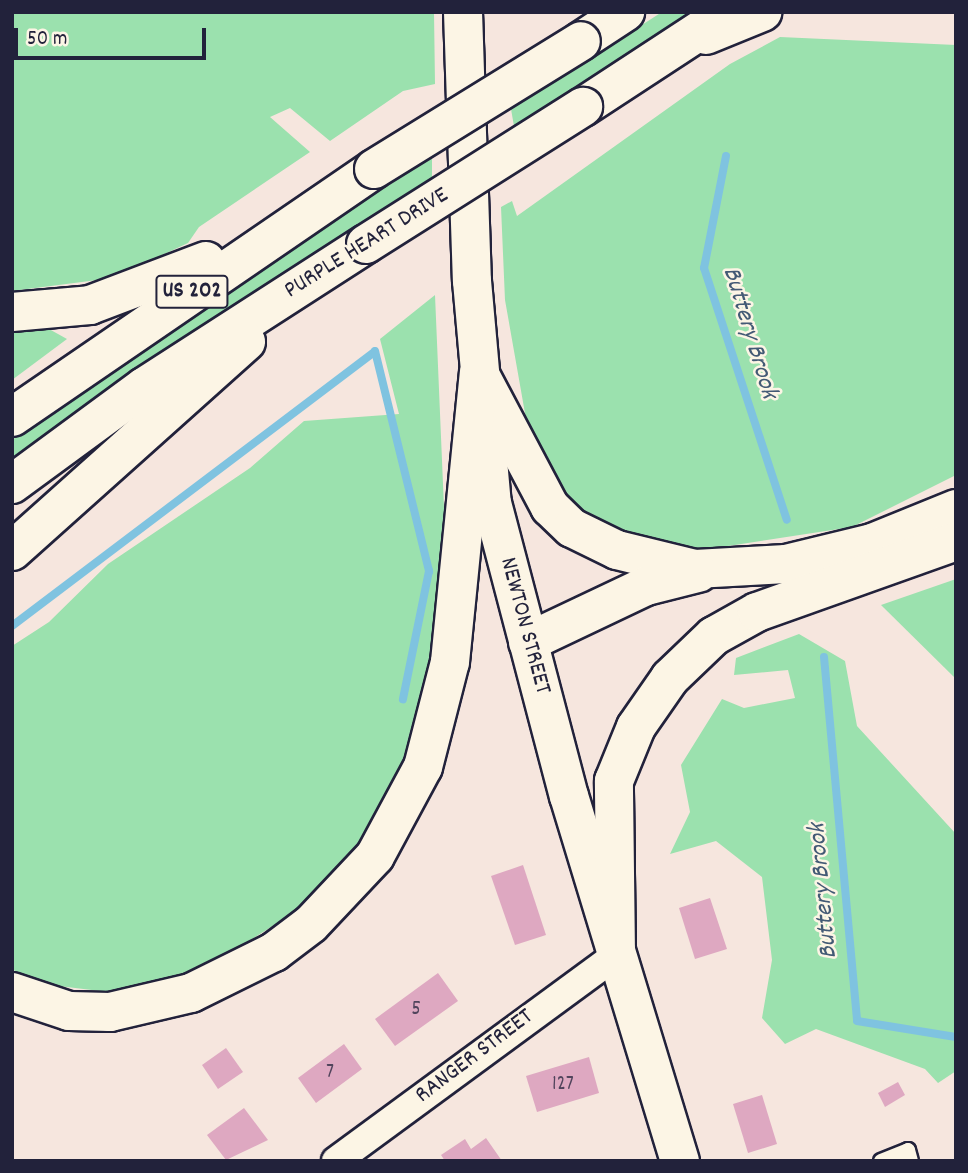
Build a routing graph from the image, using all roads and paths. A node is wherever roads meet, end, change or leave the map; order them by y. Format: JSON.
{"nodes":[{"id":1,"x":463,"y":12,"type":"edge"},
{"id":2,"x":625,"y":12,"type":"edge"},
{"id":3,"x":728,"y":12,"type":"edge"},
{"id":4,"x":762,"y":12,"type":"edge"},
{"id":5,"x":675,"y":47,"type":"junction"},
{"id":6,"x":292,"y":225,"type":"junction"},
{"id":7,"x":313,"y":277,"type":"junction"},
{"id":8,"x":12,"y":312,"type":"edge"},
{"id":9,"x":479,"y":373,"type":"junction"},
{"id":10,"x":12,"y":417,"type":"edge"},
{"id":11,"x":12,"y":484,"type":"edge"},
{"id":12,"x":956,"y":509,"type":"edge"},
{"id":13,"x":956,"y":541,"type":"edge"},
{"id":14,"x":12,"y":551,"type":"edge"},
{"id":15,"x":713,"y":569,"type":"junction"},
{"id":16,"x":528,"y":642,"type":"junction"},
{"id":17,"x":616,"y":955,"type":"junction"},
{"id":18,"x":12,"y":992,"type":"edge"},
{"id":19,"x":337,"y":1161,"type":"edge"},
{"id":20,"x":681,"y":1161,"type":"edge"},
{"id":21,"x":881,"y":1161,"type":"edge"},
{"id":22,"x":911,"y":1161,"type":"edge"}],
"edges":[{"from":1,"to":9,"type":"main road","name":"NEWTON STREET"},
{"from":2,"to":6,"type":"main road","number":"US 202","bridge":true},
{"from":3,"to":5,"type":"main road","name":"PURPLE HEART DRIVE","number":"US 202"},
{"from":4,"to":5,"type":"main road"},
{"from":5,"to":7,"type":"main road","name":"PURPLE HEART DRIVE","number":"US 202","bridge":true},
{"from":6,"to":8,"type":"main road"},
{"from":6,"to":10,"type":"main road","number":"US 202"},
{"from":7,"to":11,"type":"main road","name":"PURPLE HEART DRIVE","number":"US 202"},
{"from":7,"to":14,"type":"main road"},
{"from":9,"to":15,"type":"main road"},
{"from":9,"to":16,"type":"main road","name":"NEWTON STREET"},
{"from":9,"to":18,"type":"main road"},
{"from":12,"to":15,"type":"main road"},
{"from":13,"to":17,"type":"main road"},
{"from":15,"to":16,"type":"main road"},
{"from":16,"to":17,"type":"main road","name":"NEWTON STREET"},
{"from":17,"to":19,"type":"street","name":"RANGER STREET"},
{"from":17,"to":20,"type":"main road","name":"NEWTON STREET"},
{"from":21,"to":22,"type":"lane"}]}
